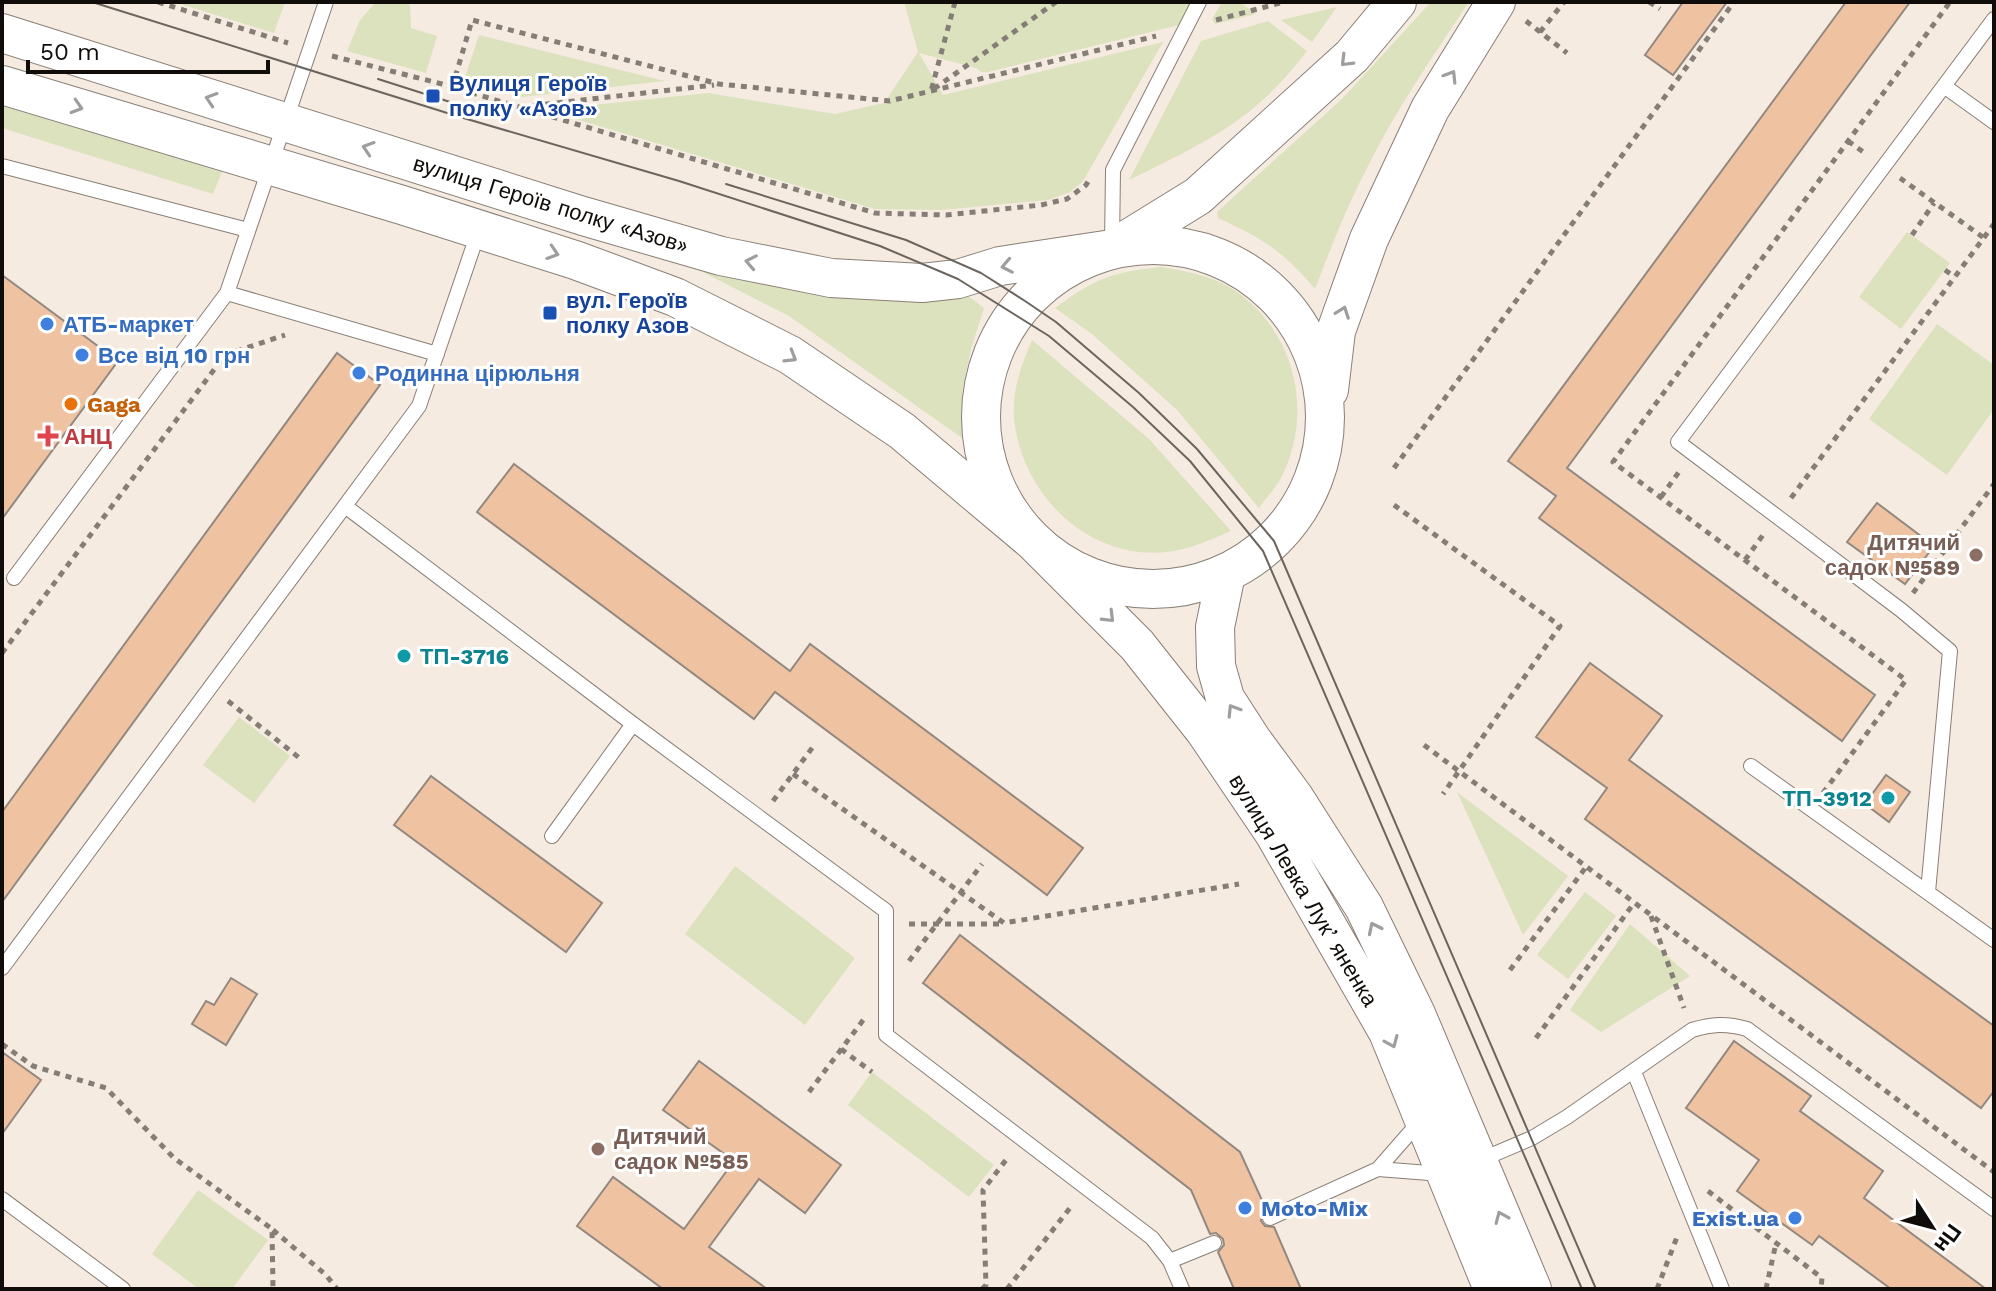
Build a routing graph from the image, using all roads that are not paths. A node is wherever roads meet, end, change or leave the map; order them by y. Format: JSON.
{"nodes":[{"id":1,"x":326,"y":2,"type":"edge"},
{"id":2,"x":1199,"y":2,"type":"edge"},
{"id":3,"x":1397,"y":2,"type":"edge"},
{"id":4,"x":1509,"y":10,"type":"edge"},
{"id":5,"x":1994,"y":19,"type":"edge"},
{"id":6,"x":2,"y":33,"type":"edge"},
{"id":7,"x":2,"y":85,"type":"edge"},
{"id":8,"x":1944,"y":86,"type":"junction"},
{"id":9,"x":285,"y":121,"type":"junction"},
{"id":10,"x":1994,"y":122,"type":"edge"},
{"id":11,"x":271,"y":164,"type":"junction"},
{"id":12,"x":2,"y":166,"type":"edge"},
{"id":13,"x":248,"y":230,"type":"junction"},
{"id":14,"x":479,"y":230,"type":"junction"},
{"id":15,"x":1112,"y":249,"type":"junction"},
{"id":16,"x":227,"y":293,"type":"junction"},
{"id":17,"x":437,"y":354,"type":"junction"},
{"id":18,"x":1326,"y":417,"type":"junction"},
{"id":19,"x":345,"y":506,"type":"junction"},
{"id":20,"x":1034,"y":542,"type":"junction"},
{"id":21,"x":1226,"y":574,"type":"junction"},
{"id":22,"x":14,"y":578,"type":"dead end"},
{"id":23,"x":633,"y":724,"type":"junction"},
{"id":24,"x":1751,"y":766,"type":"dead end"},
{"id":25,"x":552,"y":836,"type":"dead end"},
{"id":26,"x":1928,"y":892,"type":"junction"},
{"id":27,"x":1994,"y":940,"type":"edge"},
{"id":28,"x":2,"y":968,"type":"edge"},
{"id":29,"x":1634,"y":1072,"type":"junction"},
{"id":30,"x":1423,"y":1118,"type":"junction"},
{"id":31,"x":1462,"y":1168,"type":"junction"},
{"id":32,"x":1378,"y":1169,"type":"junction"},
{"id":33,"x":2,"y":1199,"type":"edge"},
{"id":34,"x":1992,"y":1202,"type":"edge"},
{"id":35,"x":1270,"y":1218,"type":"dead end"},
{"id":36,"x":1214,"y":1243,"type":"dead end"},
{"id":37,"x":1170,"y":1261,"type":"junction"},
{"id":38,"x":123,"y":1289,"type":"edge"},
{"id":39,"x":1182,"y":1289,"type":"edge"},
{"id":40,"x":1493,"y":1289,"type":"edge"},
{"id":41,"x":1532,"y":1289,"type":"edge"},
{"id":42,"x":1722,"y":1289,"type":"edge"}],
"edges":[{"from":1,"to":9,"type":"lane"},
{"from":2,"to":15,"type":"lane"},
{"from":3,"to":15,"type":"main road","one_way":true},
{"from":18,"to":4,"type":"main road","one_way":true},
{"from":5,"to":8,"type":"lane"},
{"from":9,"to":6,"type":"main road","name":"вулиця Героїв полку «Азов»","one_way":true},
{"from":7,"to":11,"type":"main road","name":"вулиця Героїв полку «Азов»","one_way":true},
{"from":8,"to":10,"type":"lane"},
{"from":8,"to":26,"type":"lane"},
{"from":9,"to":11,"type":"lane"},
{"from":15,"to":9,"type":"main road","name":"вулиця Героїв полку «Азов»","one_way":true},
{"from":11,"to":13,"type":"lane"},
{"from":11,"to":14,"type":"main road","name":"вулиця Героїв полку «Азов»"},
{"from":12,"to":13,"type":"lane"},
{"from":13,"to":16,"type":"lane"},
{"from":14,"to":17,"type":"lane"},
{"from":14,"to":20,"type":"main road","name":"вулиця Героїв полку «Азов»","one_way":true},
{"from":15,"to":18,"type":"main road"},
{"from":15,"to":20,"type":"main road"},
{"from":16,"to":17,"type":"lane"},
{"from":16,"to":22,"type":"lane"},
{"from":17,"to":19,"type":"lane"},
{"from":18,"to":21,"type":"main road"},
{"from":19,"to":23,"type":"lane"},
{"from":19,"to":28,"type":"lane"},
{"from":20,"to":21,"type":"main road"},
{"from":20,"to":30,"type":"main road","name":"вулиця Левка Лукʼяненка","one_way":true},
{"from":31,"to":21,"type":"main road","name":"вулиця Левка Лукʼяненка","one_way":true},
{"from":23,"to":25,"type":"lane"},
{"from":23,"to":37,"type":"lane"},
{"from":24,"to":26,"type":"lane"},
{"from":26,"to":27,"type":"lane"},
{"from":29,"to":31,"type":"lane"},
{"from":29,"to":34,"type":"lane"},
{"from":29,"to":42,"type":"lane"},
{"from":30,"to":31,"type":"main road","name":"вулиця Левка Лукʼяненка"},
{"from":30,"to":32,"type":"lane"},
{"from":31,"to":32,"type":"lane"},
{"from":31,"to":40,"type":"main road","name":"вулиця Левка Лукʼяненка"},
{"from":41,"to":31,"type":"main road","name":"вулиця Левка Лукʼяненка","one_way":true},
{"from":32,"to":35,"type":"lane"},
{"from":33,"to":38,"type":"lane"},
{"from":36,"to":37,"type":"lane"},
{"from":37,"to":39,"type":"lane"}]}
